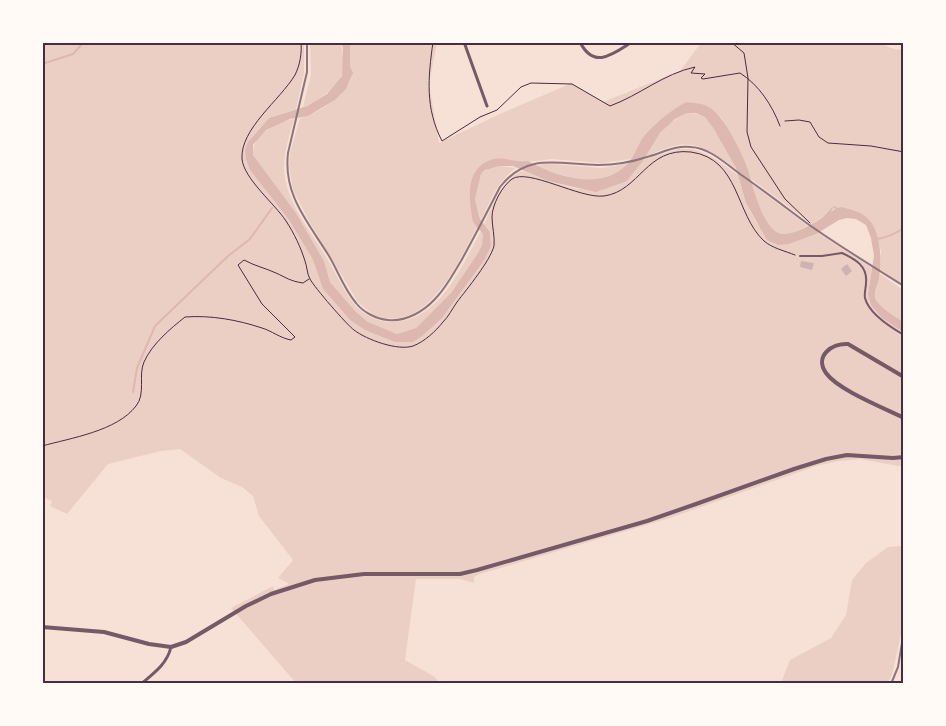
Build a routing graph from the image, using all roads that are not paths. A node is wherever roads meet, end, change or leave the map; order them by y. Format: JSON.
{"nodes":[{"id":1,"x":464,"y":42,"type":"edge"},
{"id":2,"x":580,"y":42,"type":"edge"},
{"id":3,"x":632,"y":42,"type":"edge"},
{"id":4,"x":487,"y":106,"type":"dead end"},
{"id":5,"x":800,"y":256,"type":"road end"},
{"id":6,"x":904,"y":335,"type":"edge"},
{"id":7,"x":904,"y":377,"type":"edge"},
{"id":8,"x":904,"y":418,"type":"edge"},
{"id":9,"x":904,"y":457,"type":"edge"},
{"id":10,"x":42,"y":627,"type":"edge"},
{"id":11,"x":171,"y":647,"type":"junction"},
{"id":12,"x":141,"y":684,"type":"edge"}],
"edges":[{"from":1,"to":4,"type":"street"},
{"from":2,"to":3,"type":"street"},
{"from":5,"to":6,"type":"lane"},
{"from":7,"to":8,"type":"street"},
{"from":9,"to":11,"type":"street"},
{"from":10,"to":11,"type":"street"},
{"from":11,"to":12,"type":"street"}]}
